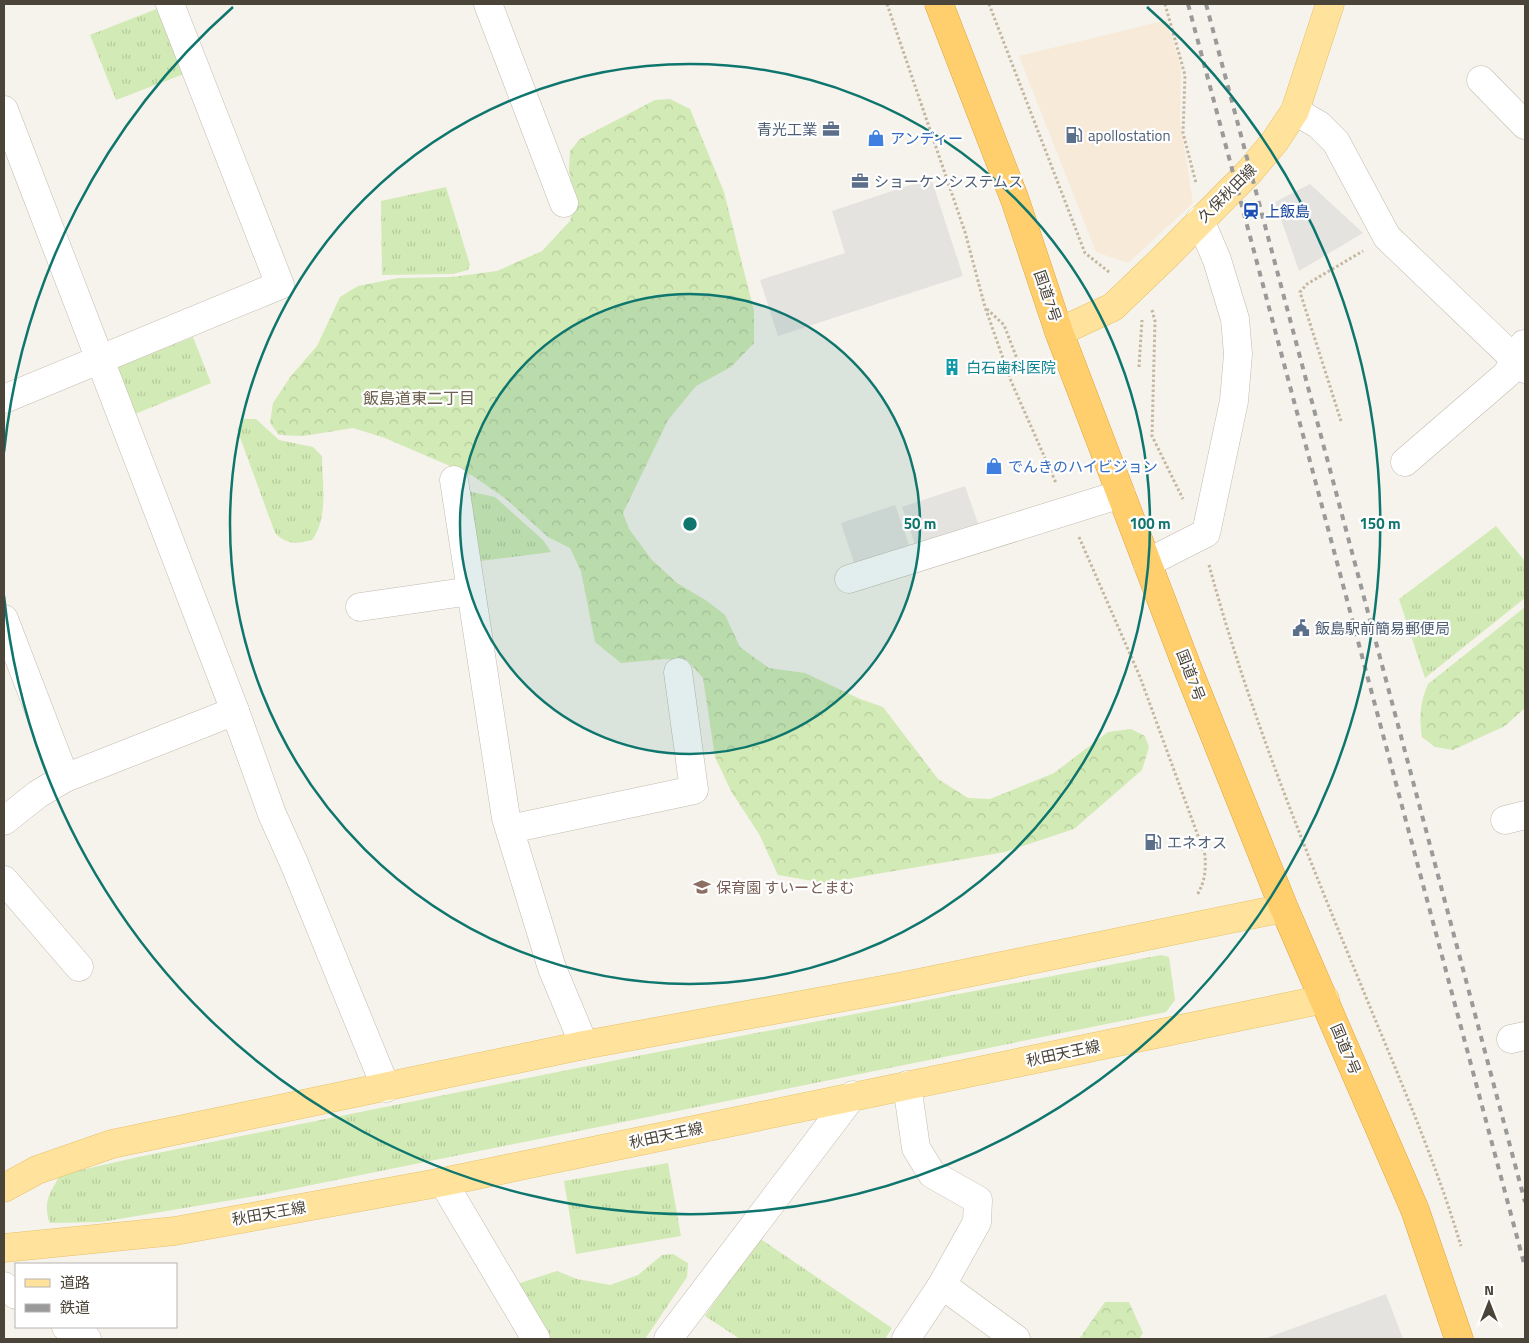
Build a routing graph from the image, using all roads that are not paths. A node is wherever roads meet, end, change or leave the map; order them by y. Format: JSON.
{"nodes":[{"id":1,"x":170,"y":4,"type":"edge"},
{"id":2,"x":488,"y":4,"type":"edge"},
{"id":3,"x":940,"y":4,"type":"edge"},
{"id":4,"x":1330,"y":4,"type":"edge"},
{"id":5,"x":1481,"y":80,"type":"dead end"},
{"id":6,"x":4,"y":110,"type":"edge"},
{"id":7,"x":1296,"y":111,"type":"junction"},
{"id":8,"x":1525,"y":125,"type":"edge"},
{"id":9,"x":564,"y":203,"type":"dead end"},
{"id":10,"x":1202,"y":217,"type":"junction"},
{"id":11,"x":1060,"y":332,"type":"junction"},
{"id":12,"x":1522,"y":356,"type":"edge"},
{"id":13,"x":100,"y":360,"type":"junction"},
{"id":14,"x":4,"y":399,"type":"edge"},
{"id":15,"x":1405,"y":462,"type":"dead end"},
{"id":16,"x":454,"y":480,"type":"dead end"},
{"id":17,"x":1121,"y":494,"type":"junction"},
{"id":18,"x":1147,"y":563,"type":"junction"},
{"id":19,"x":849,"y":579,"type":"dead end"},
{"id":20,"x":471,"y":591,"type":"junction"},
{"id":21,"x":360,"y":607,"type":"dead end"},
{"id":22,"x":4,"y":619,"type":"edge"},
{"id":23,"x":678,"y":672,"type":"dead end"},
{"id":24,"x":235,"y":711,"type":"junction"},
{"id":25,"x":65,"y":778,"type":"junction"},
{"id":26,"x":4,"y":821,"type":"edge"},
{"id":27,"x":510,"y":829,"type":"junction"},
{"id":28,"x":4,"y":880,"type":"edge"},
{"id":29,"x":1284,"y":908,"type":"junction"},
{"id":30,"x":79,"y":967,"type":"dead end"},
{"id":31,"x":1325,"y":999,"type":"junction"},
{"id":32,"x":584,"y":1045,"type":"junction"},
{"id":33,"x":907,"y":1085,"type":"junction"},
{"id":34,"x":386,"y":1088,"type":"junction"},
{"id":35,"x":853,"y":1095,"type":"junction"},
{"id":36,"x":443,"y":1182,"type":"junction"},
{"id":37,"x":4,"y":1188,"type":"edge"},
{"id":38,"x":4,"y":1248,"type":"edge"},
{"id":39,"x":942,"y":1285,"type":"junction"},
{"id":40,"x":4,"y":1286,"type":"edge"},
{"id":41,"x":15,"y":1293,"type":"edge"},
{"id":42,"x":68,"y":1328,"type":"edge"},
{"id":43,"x":87,"y":1339,"type":"edge"},
{"id":44,"x":536,"y":1339,"type":"edge"},
{"id":45,"x":668,"y":1339,"type":"edge"},
{"id":46,"x":906,"y":1339,"type":"edge"},
{"id":47,"x":1016,"y":1339,"type":"edge"},
{"id":48,"x":1459,"y":1339,"type":"edge"}],
"edges":[{"from":1,"to":13,"type":"street"},
{"from":2,"to":9,"type":"street"},
{"from":3,"to":11,"type":"highway","name":"国道7号"},
{"from":4,"to":7,"type":"main road","name":"久保秋田線"},
{"from":5,"to":8,"type":"street"},
{"from":6,"to":13,"type":"street"},
{"from":7,"to":10,"type":"main road","name":"久保秋田線"},
{"from":7,"to":12,"type":"street"},
{"from":10,"to":11,"type":"main road","name":"久保秋田線"},
{"from":10,"to":18,"type":"street"},
{"from":11,"to":17,"type":"highway","name":"国道7号"},
{"from":12,"to":15,"type":"street"},
{"from":13,"to":14,"type":"street"},
{"from":13,"to":24,"type":"street"},
{"from":16,"to":20,"type":"street"},
{"from":17,"to":18,"type":"highway","name":"国道7号"},
{"from":17,"to":19,"type":"street"},
{"from":18,"to":29,"type":"highway","name":"国道7号"},
{"from":20,"to":21,"type":"street"},
{"from":20,"to":27,"type":"street"},
{"from":22,"to":25,"type":"street"},
{"from":23,"to":27,"type":"street"},
{"from":24,"to":25,"type":"street"},
{"from":24,"to":34,"type":"street"},
{"from":25,"to":26,"type":"street"},
{"from":27,"to":32,"type":"street"},
{"from":28,"to":30,"type":"street"},
{"from":29,"to":31,"type":"highway","name":"国道7号"},
{"from":29,"to":32,"type":"main road"},
{"from":31,"to":33,"type":"main road","name":"秋田天王線"},
{"from":31,"to":48,"type":"highway","name":"国道7号"},
{"from":32,"to":34,"type":"main road"},
{"from":33,"to":35,"type":"main road","name":"秋田天王線"},
{"from":33,"to":39,"type":"street"},
{"from":34,"to":37,"type":"main road"},
{"from":35,"to":36,"type":"main road","name":"秋田天王線"},
{"from":35,"to":45,"type":"street"},
{"from":36,"to":38,"type":"main road","name":"秋田天王線"},
{"from":36,"to":44,"type":"street"},
{"from":39,"to":46,"type":"street"},
{"from":39,"to":47,"type":"street"},
{"from":40,"to":41,"type":"street"},
{"from":42,"to":43,"type":"street"}]}
